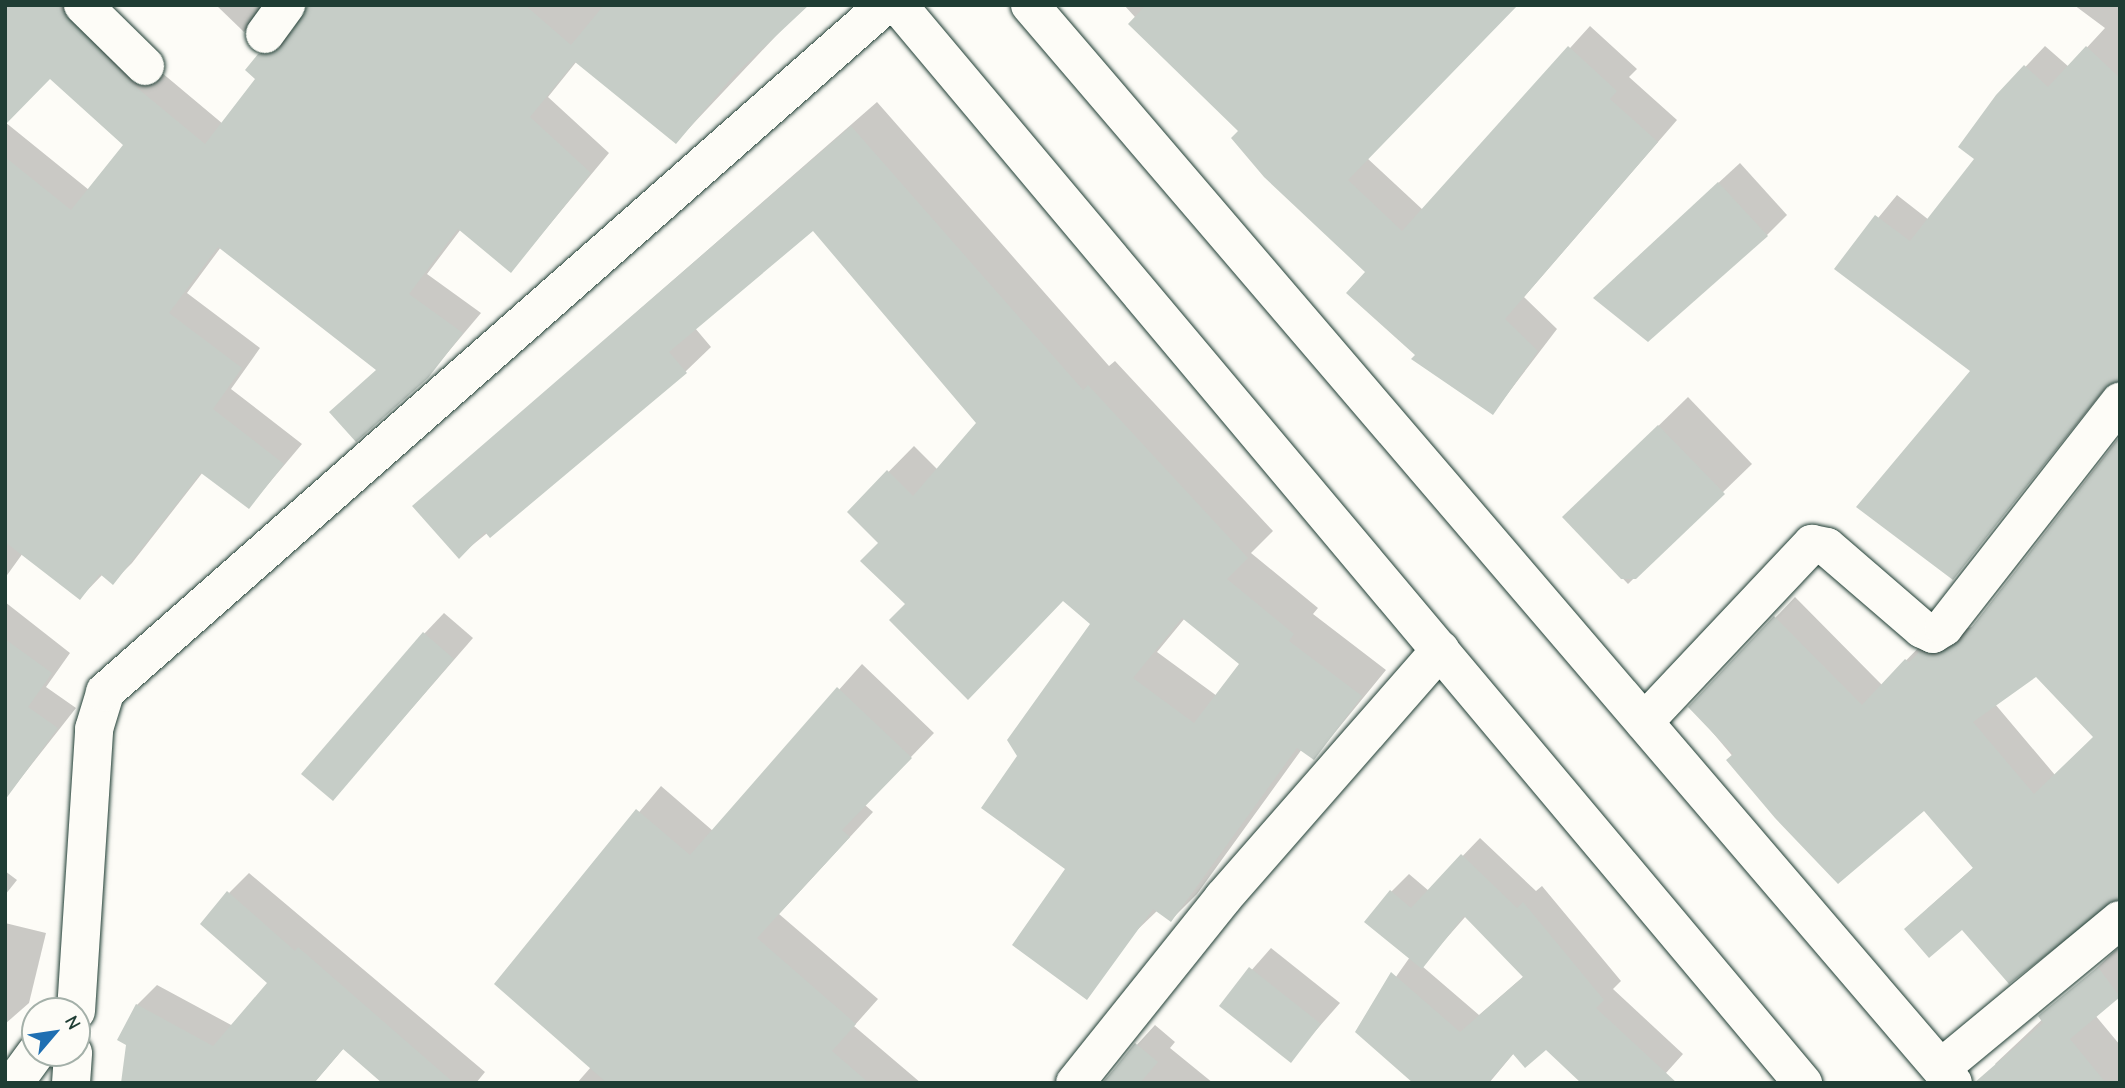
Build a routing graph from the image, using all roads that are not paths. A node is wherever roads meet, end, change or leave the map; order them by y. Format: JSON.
{"nodes":[{"id":1,"x":83,"y":5,"type":"edge"},
{"id":2,"x":885,"y":5,"type":"edge"},
{"id":3,"x":898,"y":5,"type":"edge"},
{"id":4,"x":1030,"y":5,"type":"edge"},
{"id":5,"x":145,"y":66,"type":"dead end"},
{"id":6,"x":2120,"y":402,"type":"edge"},
{"id":7,"x":1440,"y":650,"type":"junction"},
{"id":8,"x":1644,"y":722,"type":"junction"},
{"id":9,"x":2120,"y":920,"type":"edge"},
{"id":10,"x":74,"y":997,"type":"edge"},
{"id":11,"x":26,"y":1067,"type":"edge"},
{"id":12,"x":1947,"y":1075,"type":"edge"},
{"id":13,"x":14,"y":1083,"type":"edge"},
{"id":14,"x":1074,"y":1083,"type":"edge"},
{"id":15,"x":1803,"y":1083,"type":"edge"}],
"edges":[{"from":1,"to":5,"type":"main road"},
{"from":2,"to":10,"type":"main road"},
{"from":3,"to":7,"type":"main road"},
{"from":4,"to":8,"type":"main road"},
{"from":6,"to":8,"type":"main road"},
{"from":7,"to":14,"type":"main road"},
{"from":7,"to":15,"type":"main road"},
{"from":8,"to":12,"type":"main road"},
{"from":9,"to":12,"type":"main road"},
{"from":11,"to":13,"type":"main road"}]}
